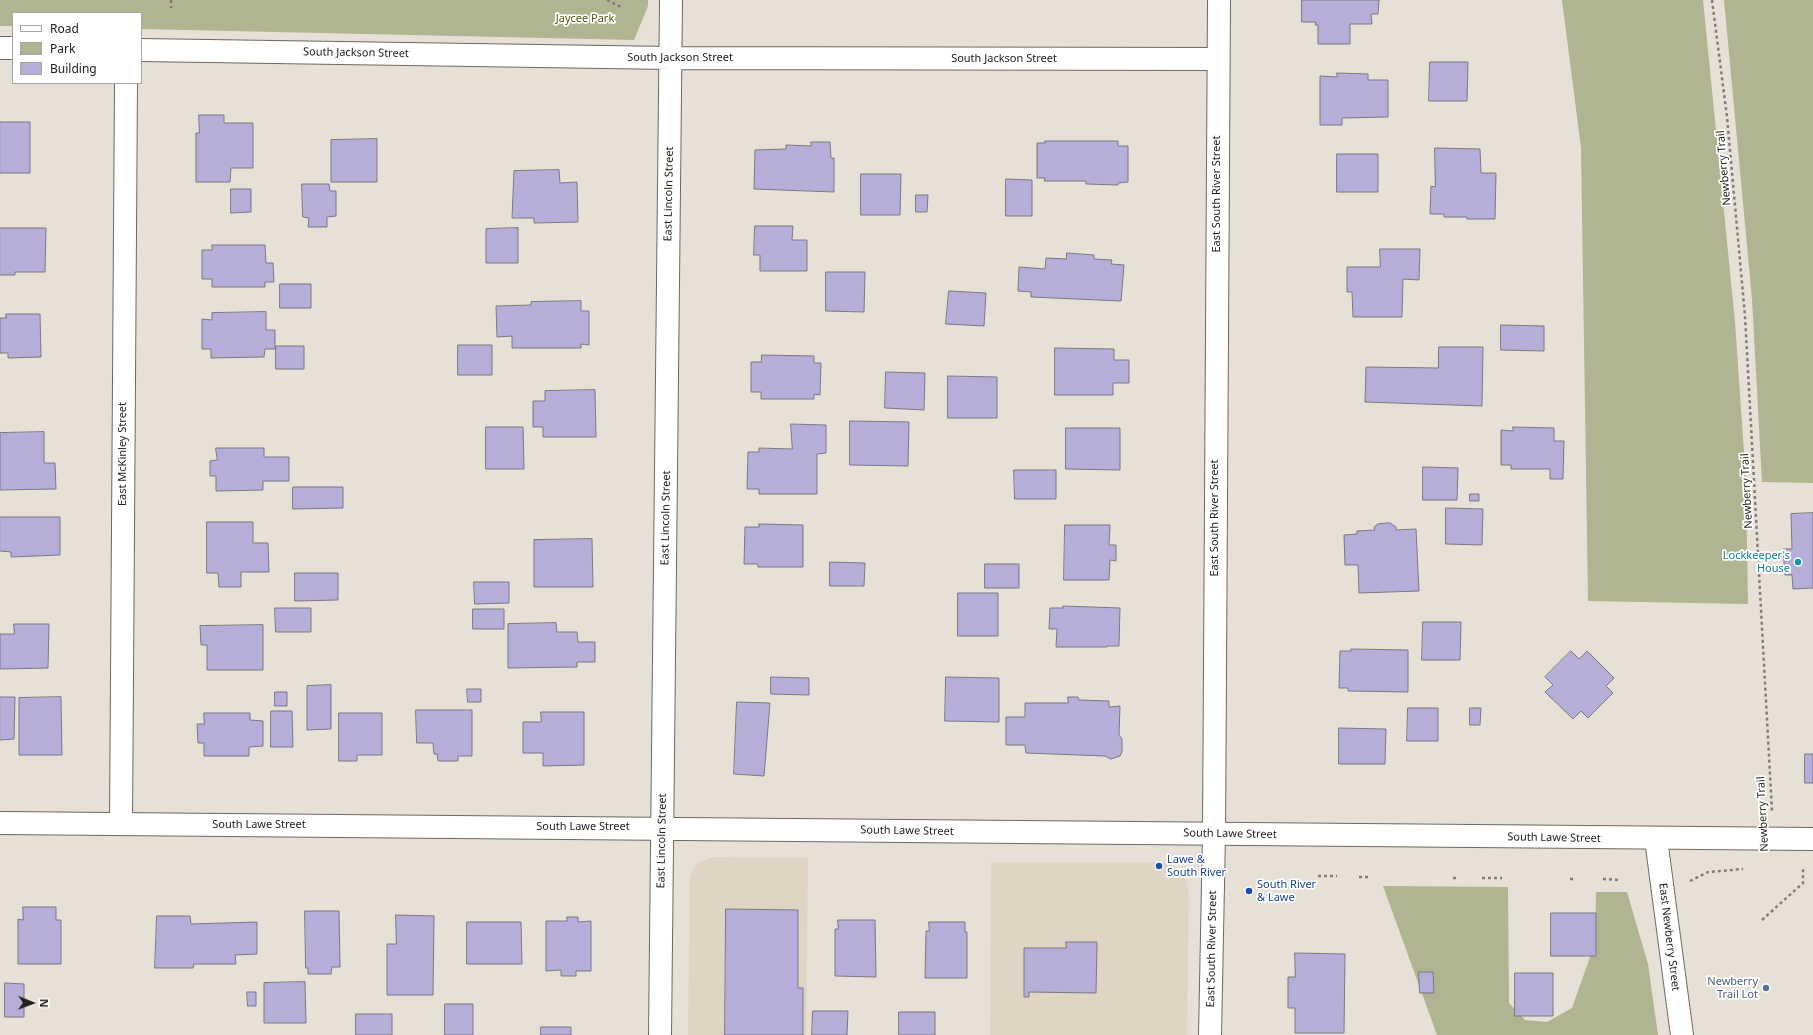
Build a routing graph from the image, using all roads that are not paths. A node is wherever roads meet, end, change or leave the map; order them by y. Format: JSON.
{"nodes":[{"id":1,"x":671,"y":0,"type":"edge"},
{"id":2,"x":1218,"y":0,"type":"edge"},
{"id":3,"x":0,"y":48,"type":"edge"},
{"id":4,"x":12,"y":48,"type":"edge"},
{"id":5,"x":142,"y":50,"type":"edge"},
{"id":6,"x":671,"y":58,"type":"junction"},
{"id":7,"x":1218,"y":59,"type":"junction"},
{"id":8,"x":126,"y":84,"type":"edge"},
{"id":9,"x":0,"y":823,"type":"edge"},
{"id":10,"x":121,"y":824,"type":"junction"},
{"id":11,"x":663,"y":828,"type":"junction"},
{"id":12,"x":1214,"y":834,"type":"junction"},
{"id":13,"x":1656,"y":839,"type":"junction"},
{"id":14,"x":1813,"y":839,"type":"edge"},
{"id":15,"x":660,"y":1035,"type":"edge"},
{"id":16,"x":1210,"y":1035,"type":"edge"},
{"id":17,"x":1682,"y":1035,"type":"edge"}],
"edges":[{"from":1,"to":6,"type":"street","name":"East Lincoln Street"},
{"from":2,"to":7,"type":"street","name":"East South River Street"},
{"from":3,"to":4,"type":"street"},
{"from":5,"to":6,"type":"street","name":"South Jackson Street"},
{"from":6,"to":7,"type":"street","name":"South Jackson Street"},
{"from":6,"to":11,"type":"street","name":"East Lincoln Street"},
{"from":7,"to":12,"type":"street","name":"East South River Street"},
{"from":8,"to":10,"type":"street","name":"East McKinley Street"},
{"from":9,"to":10,"type":"street","name":"South Lawe Street"},
{"from":10,"to":11,"type":"street","name":"South Lawe Street"},
{"from":11,"to":12,"type":"street","name":"South Lawe Street"},
{"from":11,"to":15,"type":"street","name":"East Lincoln Street"},
{"from":12,"to":13,"type":"street","name":"South Lawe Street"},
{"from":12,"to":16,"type":"street","name":"East South River Street"},
{"from":13,"to":14,"type":"street","name":"South Lawe Street"},
{"from":13,"to":17,"type":"street","name":"East Newberry Street"}]}
